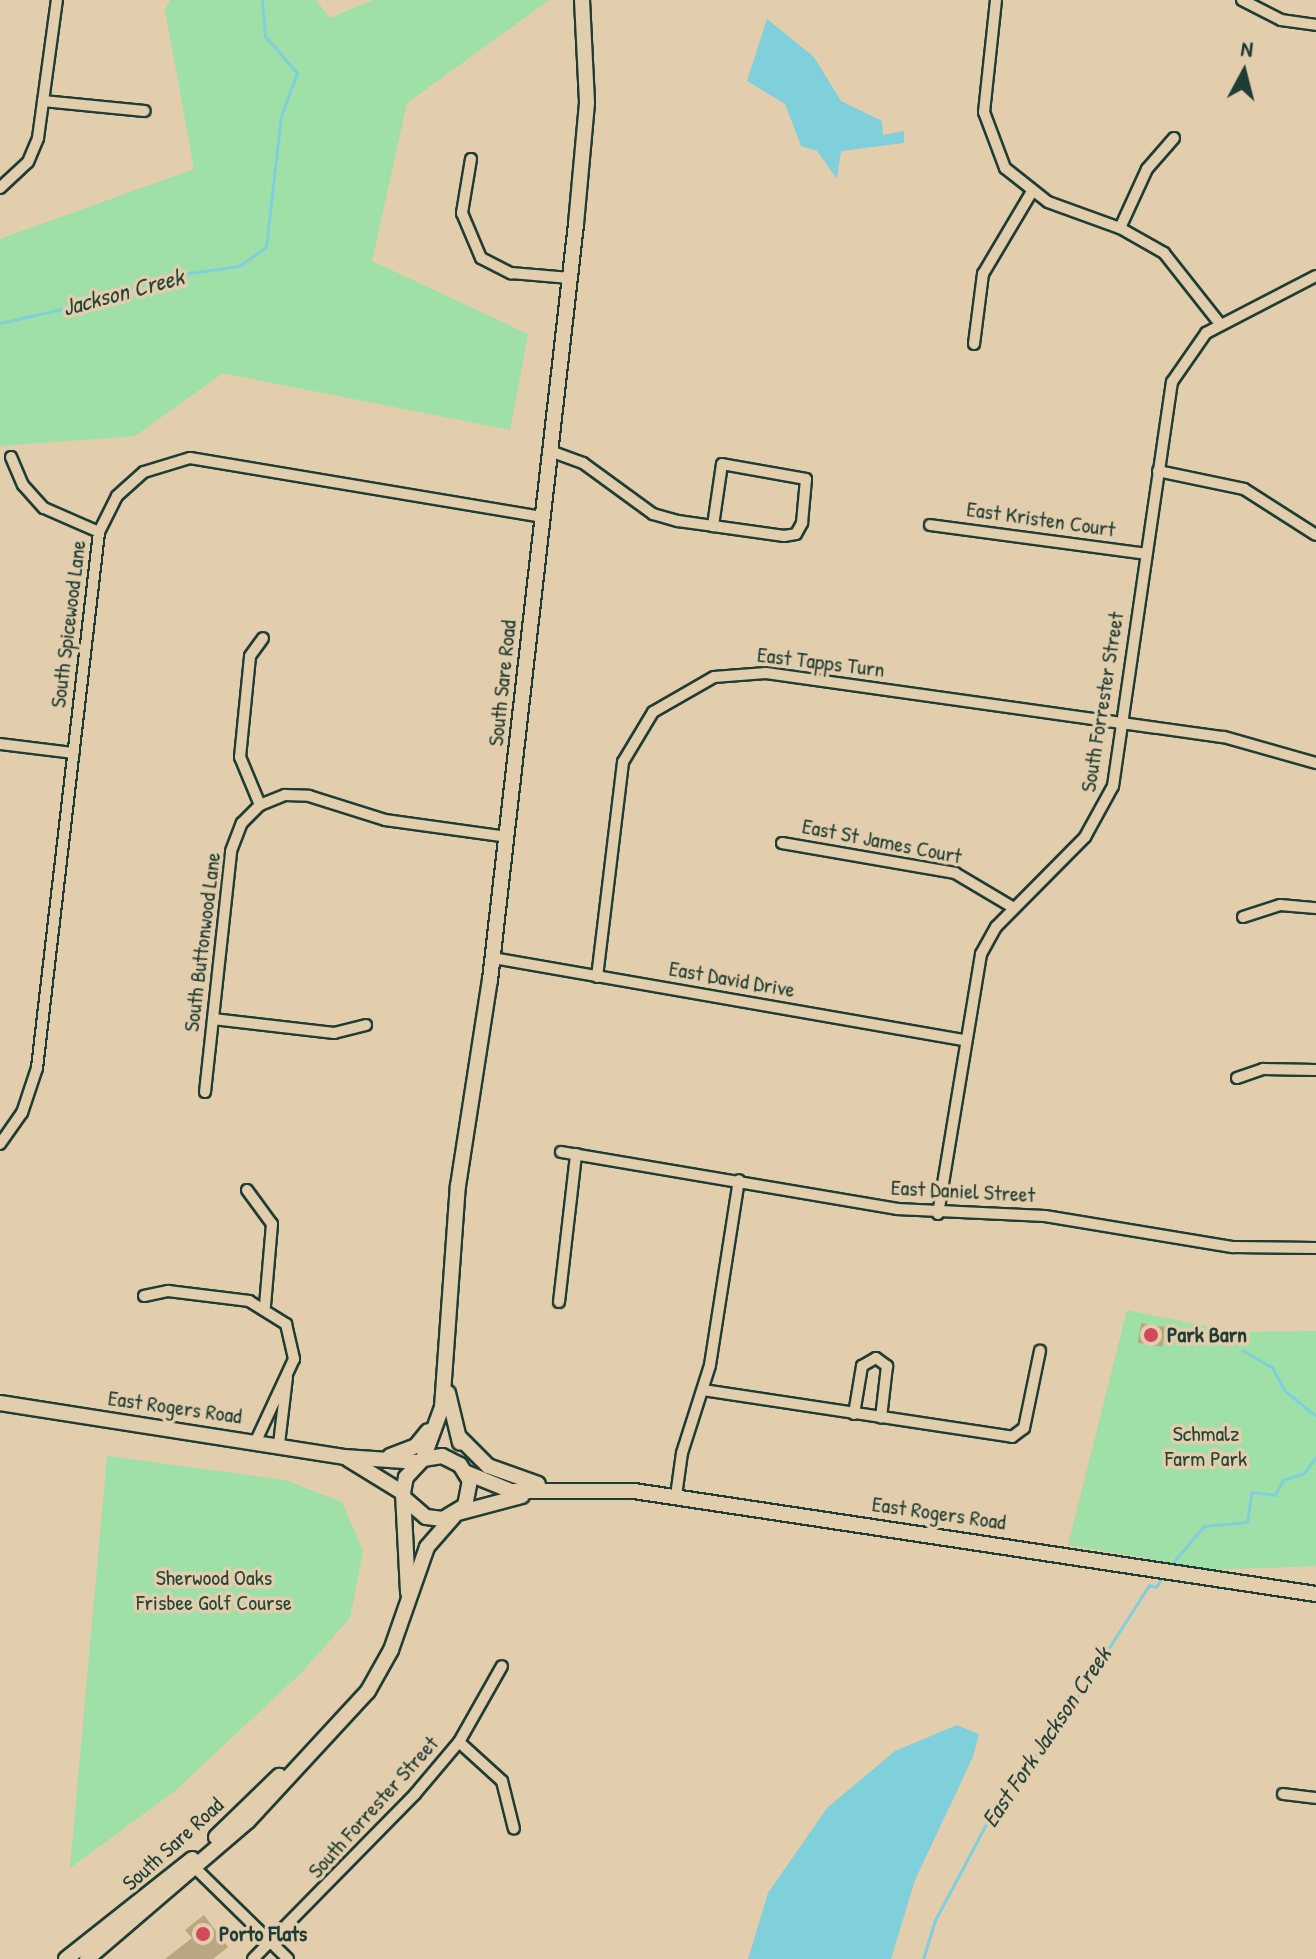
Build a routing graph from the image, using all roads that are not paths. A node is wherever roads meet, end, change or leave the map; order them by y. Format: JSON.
{"nodes":[{"id":1,"x":51,"y":0,"type":"edge"},
{"id":2,"x":57,"y":0,"type":"edge"},
{"id":3,"x":582,"y":0,"type":"edge"},
{"id":4,"x":996,"y":0,"type":"edge"},
{"id":5,"x":1242,"y":0,"type":"edge"},
{"id":6,"x":53,"y":15,"type":"junction"},
{"id":7,"x":1316,"y":25,"type":"edge"},
{"id":8,"x":43,"y":101,"type":"junction"},
{"id":9,"x":145,"y":111,"type":"dead end"},
{"id":10,"x":1174,"y":138,"type":"dead end"},
{"id":11,"x":471,"y":159,"type":"dead end"},
{"id":12,"x":0,"y":188,"type":"edge"},
{"id":13,"x":1031,"y":193,"type":"junction"},
{"id":14,"x":1120,"y":228,"type":"junction"},
{"id":15,"x":1316,"y":276,"type":"edge"},
{"id":16,"x":570,"y":278,"type":"junction"},
{"id":17,"x":1220,"y":324,"type":"junction"},
{"id":18,"x":974,"y":344,"type":"dead end"},
{"id":19,"x":550,"y":451,"type":"junction"},
{"id":20,"x":11,"y":457,"type":"dead end"},
{"id":21,"x":1158,"y":471,"type":"junction"},
{"id":22,"x":543,"y":517,"type":"junction"},
{"id":23,"x":930,"y":525,"type":"dead end"},
{"id":24,"x":713,"y":526,"type":"junction"},
{"id":25,"x":99,"y":532,"type":"junction"},
{"id":26,"x":1316,"y":535,"type":"edge"},
{"id":27,"x":1146,"y":554,"type":"junction"},
{"id":28,"x":263,"y":638,"type":"dead end"},
{"id":29,"x":1122,"y":722,"type":"junction"},
{"id":30,"x":0,"y":744,"type":"edge"},
{"id":31,"x":73,"y":753,"type":"junction"},
{"id":32,"x":1316,"y":763,"type":"edge"},
{"id":33,"x":260,"y":805,"type":"junction"},
{"id":34,"x":507,"y":837,"type":"junction"},
{"id":35,"x":782,"y":843,"type":"dead end"},
{"id":36,"x":1014,"y":908,"type":"junction"},
{"id":37,"x":1316,"y":908,"type":"edge"},
{"id":38,"x":1243,"y":917,"type":"dead end"},
{"id":39,"x":493,"y":958,"type":"junction"},
{"id":40,"x":597,"y":977,"type":"junction"},
{"id":41,"x":213,"y":1019,"type":"junction"},
{"id":42,"x":366,"y":1025,"type":"dead end"},
{"id":43,"x":964,"y":1040,"type":"junction"},
{"id":44,"x":1316,"y":1070,"type":"edge"},
{"id":45,"x":1237,"y":1078,"type":"dead end"},
{"id":46,"x":205,"y":1092,"type":"dead end"},
{"id":47,"x":0,"y":1144,"type":"edge"},
{"id":48,"x":561,"y":1152,"type":"dead end"},
{"id":49,"x":576,"y":1154,"type":"junction"},
{"id":50,"x":739,"y":1180,"type":"junction"},
{"id":51,"x":247,"y":1190,"type":"dead end"},
{"id":52,"x":938,"y":1214,"type":"junction"},
{"id":53,"x":1316,"y":1248,"type":"edge"},
{"id":54,"x":144,"y":1296,"type":"dead end"},
{"id":55,"x":559,"y":1302,"type":"dead end"},
{"id":56,"x":265,"y":1306,"type":"junction"},
{"id":57,"x":1040,"y":1351,"type":"dead end"},
{"id":58,"x":445,"y":1369,"type":"junction"},
{"id":59,"x":287,"y":1377,"type":"junction"},
{"id":60,"x":703,"y":1390,"type":"junction"},
{"id":61,"x":0,"y":1403,"type":"edge"},
{"id":62,"x":439,"y":1414,"type":"junction"},
{"id":63,"x":854,"y":1414,"type":"junction"},
{"id":64,"x":881,"y":1418,"type":"junction"},
{"id":65,"x":459,"y":1437,"type":"junction"},
{"id":66,"x":256,"y":1441,"type":"junction"},
{"id":67,"x":279,"y":1444,"type":"junction"},
{"id":68,"x":344,"y":1457,"type":"junction"},
{"id":69,"x":385,"y":1457,"type":"junction"},
{"id":70,"x":421,"y":1460,"type":"junction"},
{"id":71,"x":464,"y":1470,"type":"junction"},
{"id":72,"x":579,"y":1487,"type":"junction"},
{"id":73,"x":554,"y":1489,"type":"junction"},
{"id":74,"x":403,"y":1496,"type":"junction"},
{"id":75,"x":676,"y":1496,"type":"junction"},
{"id":76,"x":456,"y":1514,"type":"junction"},
{"id":77,"x":1316,"y":1594,"type":"edge"},
{"id":78,"x":408,"y":1598,"type":"junction"},
{"id":79,"x":502,"y":1666,"type":"dead end"},
{"id":80,"x":459,"y":1742,"type":"junction"},
{"id":81,"x":1283,"y":1794,"type":"dead end"},
{"id":82,"x":1316,"y":1798,"type":"edge"},
{"id":83,"x":514,"y":1829,"type":"dead end"},
{"id":84,"x":192,"y":1864,"type":"junction"},
{"id":85,"x":273,"y":1943,"type":"junction"},
{"id":86,"x":66,"y":1959,"type":"edge"},
{"id":87,"x":87,"y":1959,"type":"edge"},
{"id":88,"x":253,"y":1959,"type":"edge"},
{"id":89,"x":288,"y":1959,"type":"edge"}],
"edges":[{"from":1,"to":6,"type":"street"},
{"from":2,"to":6,"type":"street"},
{"from":3,"to":16,"type":"main road","name":"South Sare Road"},
{"from":4,"to":13,"type":"street"},
{"from":5,"to":7,"type":"street"},
{"from":6,"to":8,"type":"street"},
{"from":8,"to":9,"type":"street"},
{"from":8,"to":12,"type":"street"},
{"from":10,"to":14,"type":"street"},
{"from":11,"to":16,"type":"street"},
{"from":13,"to":14,"type":"street"},
{"from":13,"to":18,"type":"street"},
{"from":14,"to":17,"type":"street"},
{"from":15,"to":17,"type":"street","name":"South Forrester Street"},
{"from":16,"to":19,"type":"main road","name":"South Sare Road"},
{"from":17,"to":21,"type":"street","name":"South Forrester Street"},
{"from":19,"to":22,"type":"main road","name":"South Sare Road"},
{"from":19,"to":24,"type":"street"},
{"from":20,"to":25,"type":"street"},
{"from":21,"to":26,"type":"street"},
{"from":21,"to":27,"type":"street","name":"South Forrester Street"},
{"from":22,"to":25,"type":"street","name":"South Spicewood Lane"},
{"from":22,"to":34,"type":"main road","name":"South Sare Road"},
{"from":23,"to":27,"type":"street","name":"East Kristen Court"},
{"from":24,"to":24,"type":"street"},
{"from":25,"to":31,"type":"street","name":"South Spicewood Lane"},
{"from":27,"to":29,"type":"street","name":"South Forrester Street"},
{"from":28,"to":33,"type":"street"},
{"from":29,"to":32,"type":"street","name":"East Tapps Turn"},
{"from":29,"to":36,"type":"street","name":"South Forrester Street"},
{"from":29,"to":40,"type":"street","name":"East Tapps Turn"},
{"from":30,"to":31,"type":"street"},
{"from":31,"to":47,"type":"street","name":"South Spicewood Lane"},
{"from":33,"to":34,"type":"street"},
{"from":33,"to":41,"type":"street","name":"South Buttonwood Lane"},
{"from":34,"to":39,"type":"main road","name":"South Sare Road"},
{"from":35,"to":36,"type":"street","name":"East St James Court"},
{"from":36,"to":43,"type":"street","name":"South Forrester Street"},
{"from":37,"to":38,"type":"street"},
{"from":39,"to":40,"type":"street","name":"East David Drive"},
{"from":39,"to":58,"type":"main road","name":"South Sare Road"},
{"from":40,"to":43,"type":"street","name":"East David Drive"},
{"from":41,"to":42,"type":"street"},
{"from":41,"to":46,"type":"street","name":"South Buttonwood Lane"},
{"from":43,"to":52,"type":"street","name":"South Forrester Street"},
{"from":44,"to":45,"type":"street"},
{"from":48,"to":49,"type":"street","name":"East Daniel Street"},
{"from":49,"to":50,"type":"street","name":"East Daniel Street"},
{"from":49,"to":55,"type":"street"},
{"from":50,"to":52,"type":"street","name":"East Daniel Street"},
{"from":50,"to":60,"type":"street"},
{"from":51,"to":56,"type":"street"},
{"from":52,"to":53,"type":"street","name":"East Daniel Street"},
{"from":54,"to":56,"type":"street"},
{"from":56,"to":59,"type":"street"},
{"from":57,"to":64,"type":"street"},
{"from":58,"to":62,"type":"main road","name":"South Sare Road"},
{"from":58,"to":65,"type":"main road","name":"South Sare Road"},
{"from":59,"to":66,"type":"street"},
{"from":59,"to":67,"type":"street"},
{"from":60,"to":63,"type":"street"},
{"from":60,"to":75,"type":"street"},
{"from":61,"to":66,"type":"main road","name":"East Rogers Road"},
{"from":62,"to":69,"type":"main road"},
{"from":62,"to":70,"type":"main road","name":"South Sare Road"},
{"from":63,"to":64,"type":"street"},
{"from":63,"to":64,"type":"street"},
{"from":65,"to":71,"type":"main road","name":"South Sare Road"},
{"from":65,"to":72,"type":"main road"},
{"from":66,"to":67,"type":"main road","name":"East Rogers Road"},
{"from":67,"to":68,"type":"main road","name":"East Rogers Road"},
{"from":68,"to":69,"type":"main road","name":"East Rogers Road"},
{"from":68,"to":74,"type":"main road","name":"East Rogers Road"},
{"from":69,"to":70,"type":"main road","name":"East Rogers Road"},
{"from":70,"to":71,"type":"main road"},
{"from":70,"to":74,"type":"main road"},
{"from":71,"to":73,"type":"main road","name":"East Rogers Road"},
{"from":71,"to":76,"type":"main road"},
{"from":72,"to":73,"type":"main road","name":"East Rogers Road"},
{"from":72,"to":75,"type":"main road","name":"East Rogers Road"},
{"from":73,"to":76,"type":"main road","name":"East Rogers Road"},
{"from":74,"to":76,"type":"main road"},
{"from":74,"to":78,"type":"main road","name":"South Sare Road"},
{"from":75,"to":77,"type":"main road","name":"East Rogers Road"},
{"from":76,"to":78,"type":"main road","name":"South Sare Road"},
{"from":78,"to":84,"type":"main road","name":"South Sare Road"},
{"from":79,"to":80,"type":"street","name":"South Forrester Street"},
{"from":80,"to":83,"type":"street"},
{"from":80,"to":85,"type":"street","name":"South Forrester Street"},
{"from":81,"to":82,"type":"street"},
{"from":84,"to":85,"type":"street"},
{"from":84,"to":86,"type":"main road","name":"South Sare Road"},
{"from":84,"to":87,"type":"main road","name":"South Sare Road"},
{"from":85,"to":88,"type":"street","name":"South Forrester Street"},
{"from":85,"to":89,"type":"street"}]}
